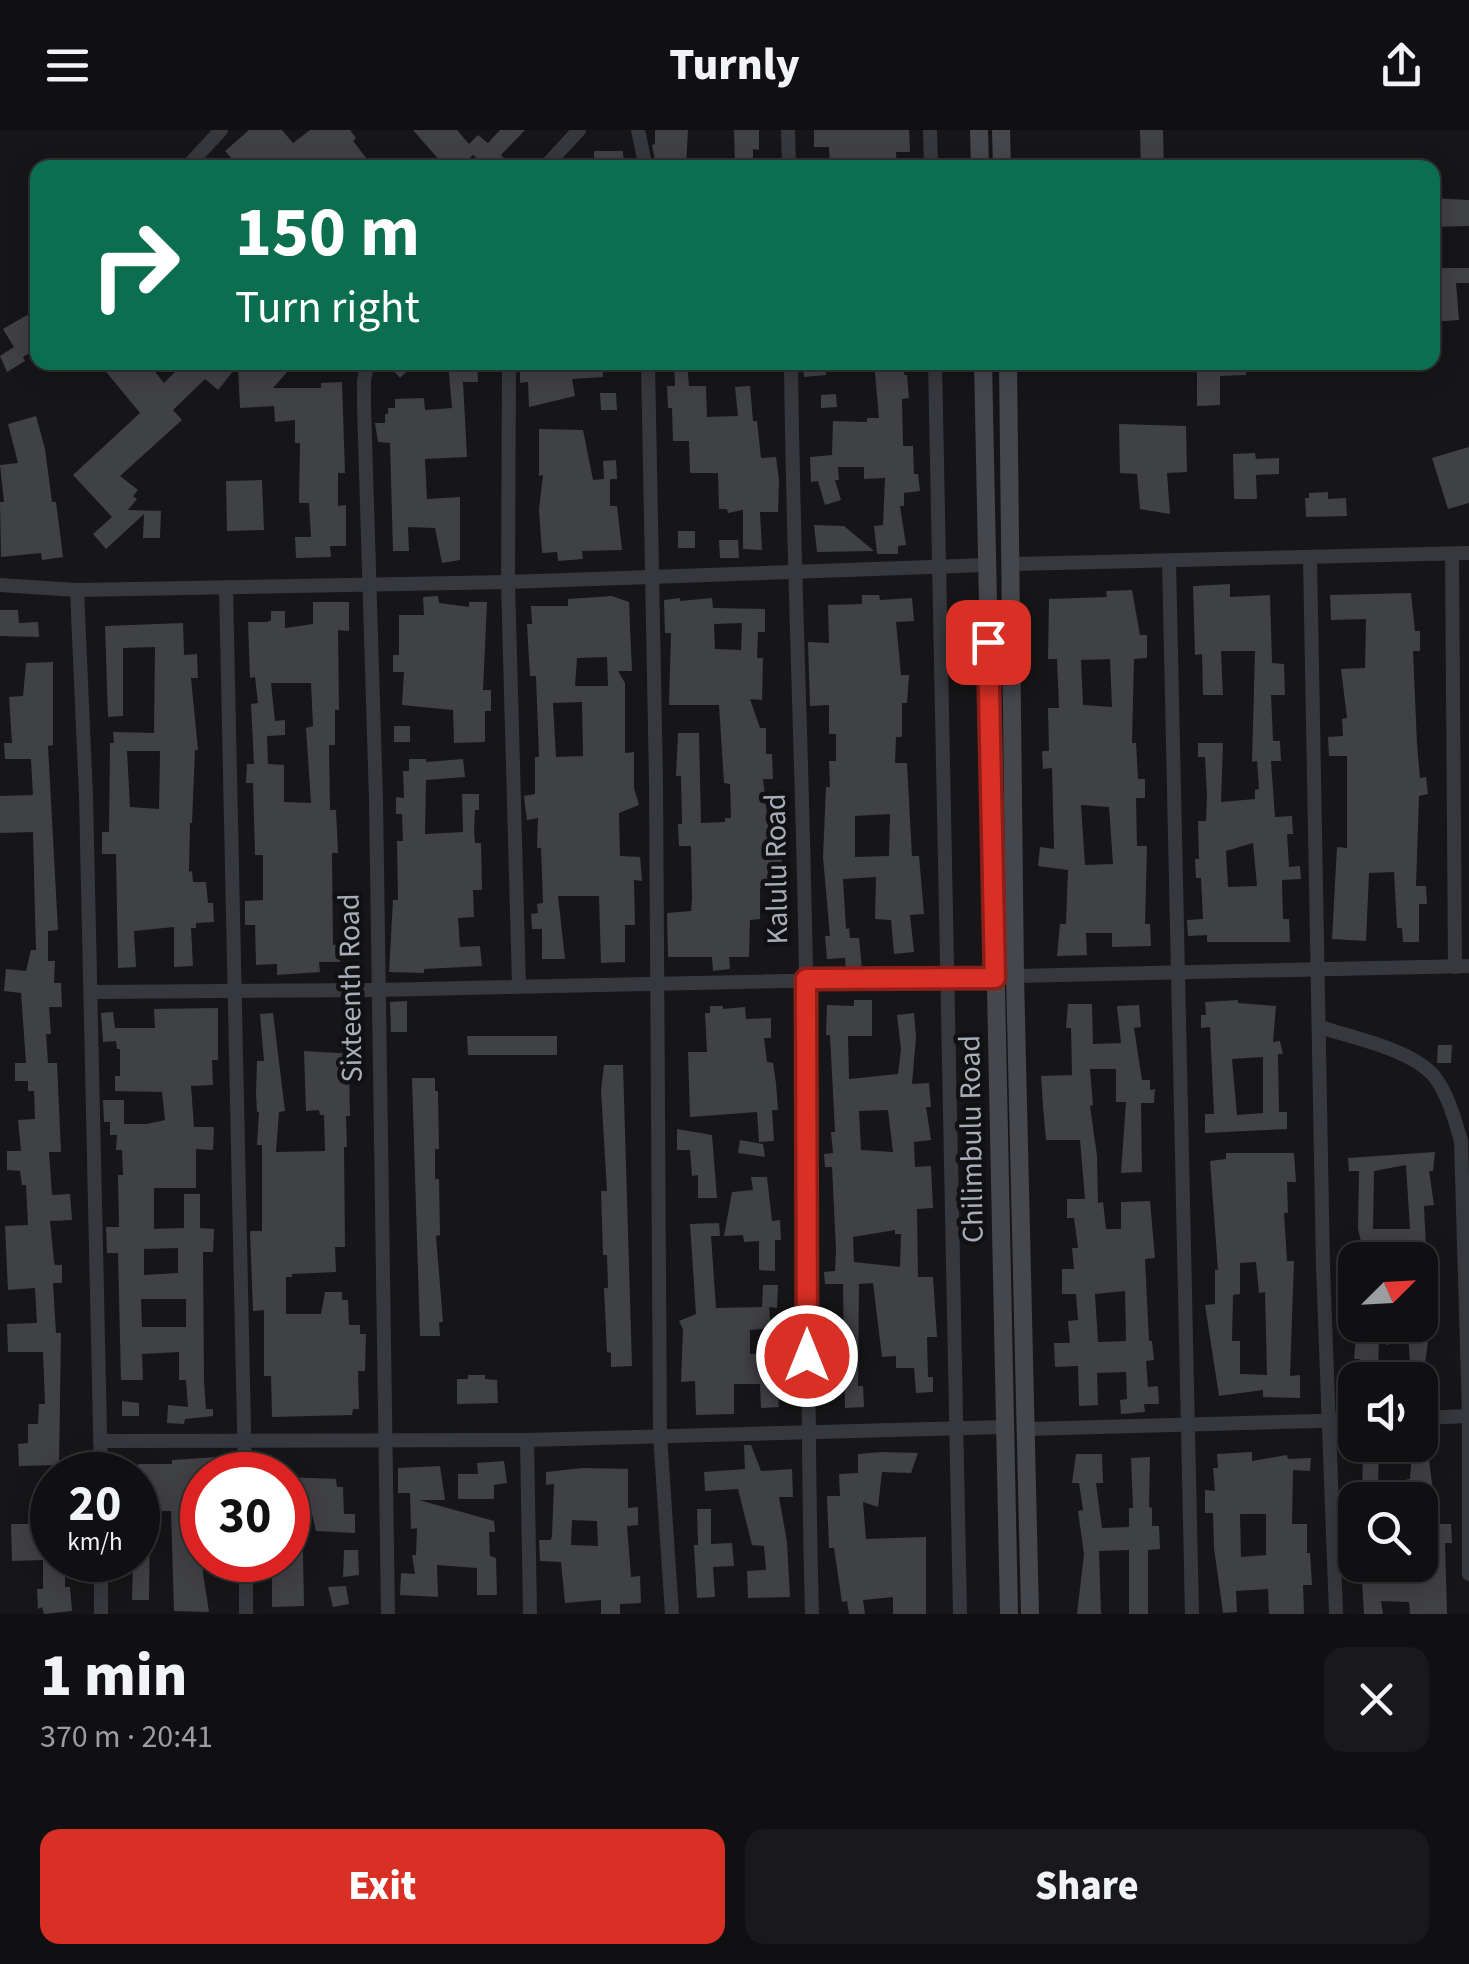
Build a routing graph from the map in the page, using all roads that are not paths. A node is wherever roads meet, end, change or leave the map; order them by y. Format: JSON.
{"nodes":[{"id":1,"x":220,"y":130,"type":"edge"},
{"id":2,"x":579,"y":130,"type":"edge"},
{"id":3,"x":638,"y":130,"type":"edge"},
{"id":4,"x":788,"y":130,"type":"edge"},
{"id":5,"x":930,"y":130,"type":"edge"},
{"id":6,"x":979,"y":130,"type":"edge"},
{"id":7,"x":1001,"y":130,"type":"edge"},
{"id":8,"x":193,"y":160,"type":"edge"},
{"id":9,"x":551,"y":160,"type":"edge"},
{"id":10,"x":644,"y":160,"type":"edge"},
{"id":11,"x":789,"y":160,"type":"edge"},
{"id":12,"x":931,"y":160,"type":"edge"},
{"id":13,"x":980,"y":160,"type":"edge"},
{"id":14,"x":1002,"y":160,"type":"edge"},
{"id":15,"x":367,"y":370,"type":"edge"},
{"id":16,"x":509,"y":370,"type":"edge"},
{"id":17,"x":648,"y":370,"type":"edge"},
{"id":18,"x":791,"y":370,"type":"edge"},
{"id":19,"x":935,"y":370,"type":"edge"},
{"id":20,"x":983,"y":370,"type":"edge"},
{"id":21,"x":1008,"y":370,"type":"edge"},
{"id":22,"x":1452,"y":554,"type":"junction"},
{"id":23,"x":1469,"y":554,"type":"edge"},
{"id":24,"x":1310,"y":558,"type":"junction"},
{"id":25,"x":1169,"y":562,"type":"junction"},
{"id":26,"x":1012,"y":564,"type":"junction"},
{"id":27,"x":986,"y":565,"type":"junction"},
{"id":28,"x":938,"y":567,"type":"junction"},
{"id":29,"x":793,"y":572,"type":"junction"},
{"id":30,"x":653,"y":575,"type":"junction"},
{"id":31,"x":508,"y":582,"type":"junction"},
{"id":32,"x":371,"y":583,"type":"junction"},
{"id":33,"x":0,"y":585,"type":"edge"},
{"id":34,"x":226,"y":587,"type":"junction"},
{"id":35,"x":77,"y":590,"type":"junction"},
{"id":36,"x":1462,"y":966,"type":"edge"},
{"id":37,"x":1318,"y":970,"type":"junction"},
{"id":38,"x":1177,"y":972,"type":"junction"},
{"id":39,"x":1016,"y":976,"type":"junction"},
{"id":40,"x":946,"y":978,"type":"junction"},
{"id":41,"x":995,"y":978,"type":"junction"},
{"id":42,"x":806,"y":979,"type":"junction"},
{"id":43,"x":658,"y":984,"type":"junction"},
{"id":44,"x":518,"y":986,"type":"junction"},
{"id":45,"x":236,"y":990,"type":"junction"},
{"id":46,"x":377,"y":990,"type":"junction"},
{"id":47,"x":91,"y":992,"type":"junction"},
{"id":48,"x":1320,"y":1027,"type":"junction"},
{"id":49,"x":1469,"y":1416,"type":"edge"},
{"id":50,"x":1438,"y":1417,"type":"edge"},
{"id":51,"x":1330,"y":1421,"type":"junction"},
{"id":52,"x":1338,"y":1421,"type":"edge"},
{"id":53,"x":1187,"y":1426,"type":"junction"},
{"id":54,"x":1006,"y":1427,"type":"junction"},
{"id":55,"x":1027,"y":1429,"type":"junction"},
{"id":56,"x":955,"y":1430,"type":"junction"},
{"id":57,"x":807,"y":1432,"type":"junction"},
{"id":58,"x":660,"y":1434,"type":"junction"},
{"id":59,"x":386,"y":1439,"type":"junction"},
{"id":60,"x":527,"y":1440,"type":"junction"},
{"id":61,"x":100,"y":1441,"type":"junction"},
{"id":62,"x":245,"y":1442,"type":"junction"},
{"id":63,"x":100,"y":1452,"type":"edge"},
{"id":64,"x":245,"y":1452,"type":"edge"},
{"id":65,"x":1469,"y":1574,"type":"edge"},
{"id":66,"x":101,"y":1582,"type":"edge"},
{"id":67,"x":246,"y":1582,"type":"edge"},
{"id":68,"x":102,"y":1614,"type":"edge"},
{"id":69,"x":246,"y":1614,"type":"edge"},
{"id":70,"x":388,"y":1614,"type":"edge"},
{"id":71,"x":530,"y":1614,"type":"edge"},
{"id":72,"x":672,"y":1614,"type":"edge"},
{"id":73,"x":812,"y":1614,"type":"edge"},
{"id":74,"x":960,"y":1614,"type":"edge"},
{"id":75,"x":1009,"y":1614,"type":"edge"},
{"id":76,"x":1030,"y":1614,"type":"edge"},
{"id":77,"x":1192,"y":1614,"type":"edge"},
{"id":78,"x":1336,"y":1614,"type":"edge"}],
"edges":[{"from":1,"to":8,"type":"street"},
{"from":2,"to":9,"type":"street"},
{"from":3,"to":10,"type":"street"},
{"from":4,"to":11,"type":"street"},
{"from":5,"to":12,"type":"street"},
{"from":6,"to":13,"type":"main road"},
{"from":7,"to":14,"type":"main road"},
{"from":15,"to":32,"type":"street","name":"Sixteenth Road"},
{"from":16,"to":31,"type":"street"},
{"from":17,"to":30,"type":"street"},
{"from":18,"to":29,"type":"street","name":"Kalulu Road"},
{"from":19,"to":28,"type":"street"},
{"from":20,"to":27,"type":"main road","name":"Chilimbulu Road"},
{"from":21,"to":26,"type":"main road","name":"Chilimbulu Road"},
{"from":22,"to":23,"type":"street"},
{"from":22,"to":24,"type":"street"},
{"from":22,"to":36,"type":"street"},
{"from":24,"to":25,"type":"street"},
{"from":24,"to":37,"type":"street"},
{"from":25,"to":26,"type":"street"},
{"from":25,"to":38,"type":"street"},
{"from":26,"to":39,"type":"main road","name":"Chilimbulu Road"},
{"from":27,"to":28,"type":"street"},
{"from":27,"to":41,"type":"main road","name":"Chilimbulu Road"},
{"from":28,"to":29,"type":"street"},
{"from":28,"to":40,"type":"street"},
{"from":29,"to":30,"type":"street"},
{"from":29,"to":42,"type":"street","name":"Kalulu Road"},
{"from":30,"to":31,"type":"street"},
{"from":30,"to":43,"type":"street"},
{"from":31,"to":32,"type":"street"},
{"from":31,"to":44,"type":"street"},
{"from":32,"to":34,"type":"street"},
{"from":32,"to":46,"type":"street","name":"Sixteenth Road"},
{"from":33,"to":35,"type":"street"},
{"from":34,"to":35,"type":"street"},
{"from":34,"to":45,"type":"street"},
{"from":35,"to":47,"type":"street"},
{"from":36,"to":37,"type":"street"},
{"from":37,"to":38,"type":"street"},
{"from":37,"to":48,"type":"street"},
{"from":38,"to":39,"type":"street"},
{"from":38,"to":53,"type":"street"},
{"from":39,"to":41,"type":"street"},
{"from":39,"to":55,"type":"main road","name":"Chilimbulu Road"},
{"from":40,"to":41,"type":"street"},
{"from":40,"to":42,"type":"street"},
{"from":40,"to":56,"type":"street"},
{"from":41,"to":54,"type":"main road","name":"Chilimbulu Road"},
{"from":42,"to":43,"type":"street"},
{"from":42,"to":57,"type":"street","name":"Kalulu Road"},
{"from":43,"to":44,"type":"street"},
{"from":43,"to":58,"type":"street"},
{"from":44,"to":46,"type":"street"},
{"from":45,"to":46,"type":"street"},
{"from":45,"to":47,"type":"street"},
{"from":45,"to":62,"type":"street"},
{"from":46,"to":59,"type":"street","name":"Sixteenth Road"},
{"from":47,"to":61,"type":"street"},
{"from":48,"to":49,"type":"street"},
{"from":48,"to":51,"type":"street"},
{"from":49,"to":50,"type":"street"},
{"from":49,"to":65,"type":"street"},
{"from":51,"to":52,"type":"street"},
{"from":51,"to":53,"type":"street"},
{"from":51,"to":78,"type":"street"},
{"from":53,"to":55,"type":"street"},
{"from":53,"to":77,"type":"street"},
{"from":54,"to":56,"type":"street"},
{"from":54,"to":75,"type":"main road","name":"Chilimbulu Road"},
{"from":55,"to":76,"type":"main road","name":"Chilimbulu Road"},
{"from":56,"to":57,"type":"street"},
{"from":56,"to":74,"type":"street"},
{"from":57,"to":58,"type":"street"},
{"from":57,"to":73,"type":"street","name":"Kalulu Road"},
{"from":58,"to":60,"type":"street"},
{"from":58,"to":72,"type":"street"},
{"from":59,"to":60,"type":"street"},
{"from":59,"to":62,"type":"street"},
{"from":59,"to":70,"type":"street","name":"Sixteenth Road"},
{"from":60,"to":71,"type":"street"},
{"from":61,"to":62,"type":"street"},
{"from":61,"to":63,"type":"street"},
{"from":62,"to":64,"type":"street"},
{"from":66,"to":68,"type":"street"},
{"from":67,"to":69,"type":"street"}]}
